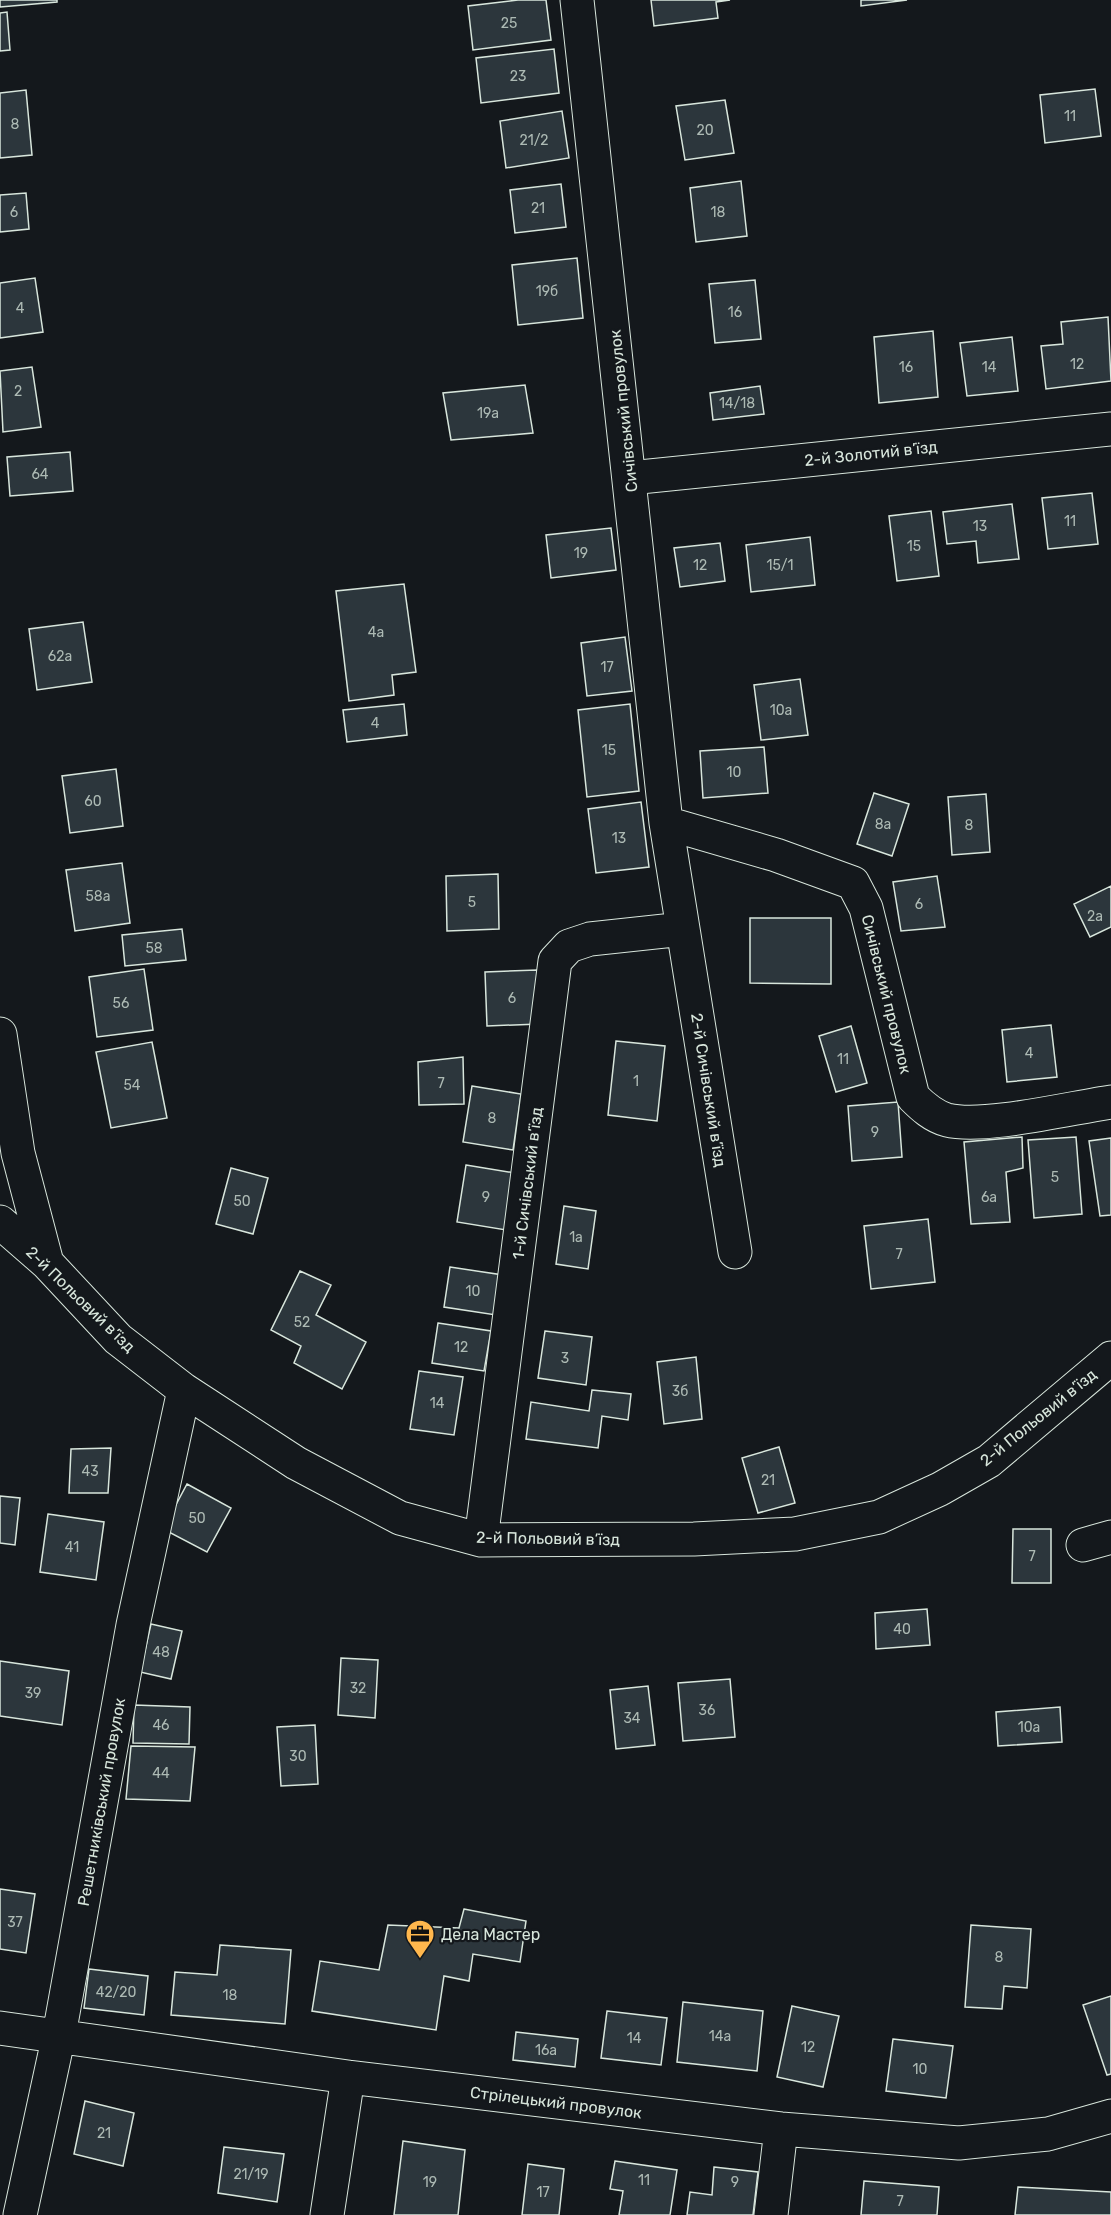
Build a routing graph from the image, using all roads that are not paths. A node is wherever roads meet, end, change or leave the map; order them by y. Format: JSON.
{"nodes":[{"id":1,"x":577,"y":0,"type":"edge"},
{"id":2,"x":1111,"y":429,"type":"edge"},
{"id":3,"x":630,"y":478,"type":"junction"},
{"id":4,"x":666,"y":823,"type":"junction"},
{"id":5,"x":683,"y":929,"type":"junction"},
{"id":6,"x":0,"y":1034,"type":"edge"},
{"id":7,"x":1111,"y":1102,"type":"edge"},
{"id":8,"x":0,"y":1222,"type":"edge"},
{"id":9,"x":735,"y":1252,"type":"dead end"},
{"id":10,"x":47,"y":1263,"type":"junction"},
{"id":11,"x":1111,"y":1358,"type":"edge"},
{"id":12,"x":184,"y":1390,"type":"junction"},
{"id":13,"x":482,"y":1540,"type":"junction"},
{"id":14,"x":0,"y":2028,"type":"edge"},
{"id":15,"x":59,"y":2034,"type":"junction"},
{"id":16,"x":348,"y":2077,"type":"junction"},
{"id":17,"x":1111,"y":2116,"type":"edge"},
{"id":18,"x":781,"y":2129,"type":"junction"},
{"id":19,"x":20,"y":2215,"type":"edge"},
{"id":20,"x":327,"y":2215,"type":"edge"},
{"id":21,"x":771,"y":2215,"type":"edge"}],
"edges":[{"from":1,"to":3,"type":"street","name":"Сичівський провулок"},
{"from":2,"to":3,"type":"street","name":"2-й Золотий в’їзд"},
{"from":3,"to":4,"type":"street","name":"Сичівський провулок"},
{"from":4,"to":5,"type":"street","name":"Сичівський провулок"},
{"from":4,"to":7,"type":"street","name":"Сичівський провулок"},
{"from":5,"to":9,"type":"street","name":"2-й Сичівський в’їзд"},
{"from":5,"to":13,"type":"street","name":"1-й Сичівський в’їзд"},
{"from":6,"to":10,"type":"street"},
{"from":8,"to":10,"type":"street","name":"2-й Польовий в’їзд"},
{"from":10,"to":12,"type":"street","name":"2-й Польовий в’їзд"},
{"from":11,"to":13,"type":"street","name":"2-й Польовий в’їзд"},
{"from":12,"to":13,"type":"street","name":"2-й Польовий в’їзд"},
{"from":12,"to":15,"type":"street","name":"Решетниківський провулок"},
{"from":14,"to":15,"type":"street","name":"Стрілецький провулок"},
{"from":15,"to":16,"type":"street","name":"Стрілецький провулок"},
{"from":15,"to":19,"type":"street","name":"Решетниківський провулок"},
{"from":16,"to":18,"type":"street","name":"Стрілецький провулок"},
{"from":16,"to":20,"type":"street"},
{"from":17,"to":18,"type":"street","name":"Стрілецький провулок"},
{"from":18,"to":21,"type":"street"}]}
